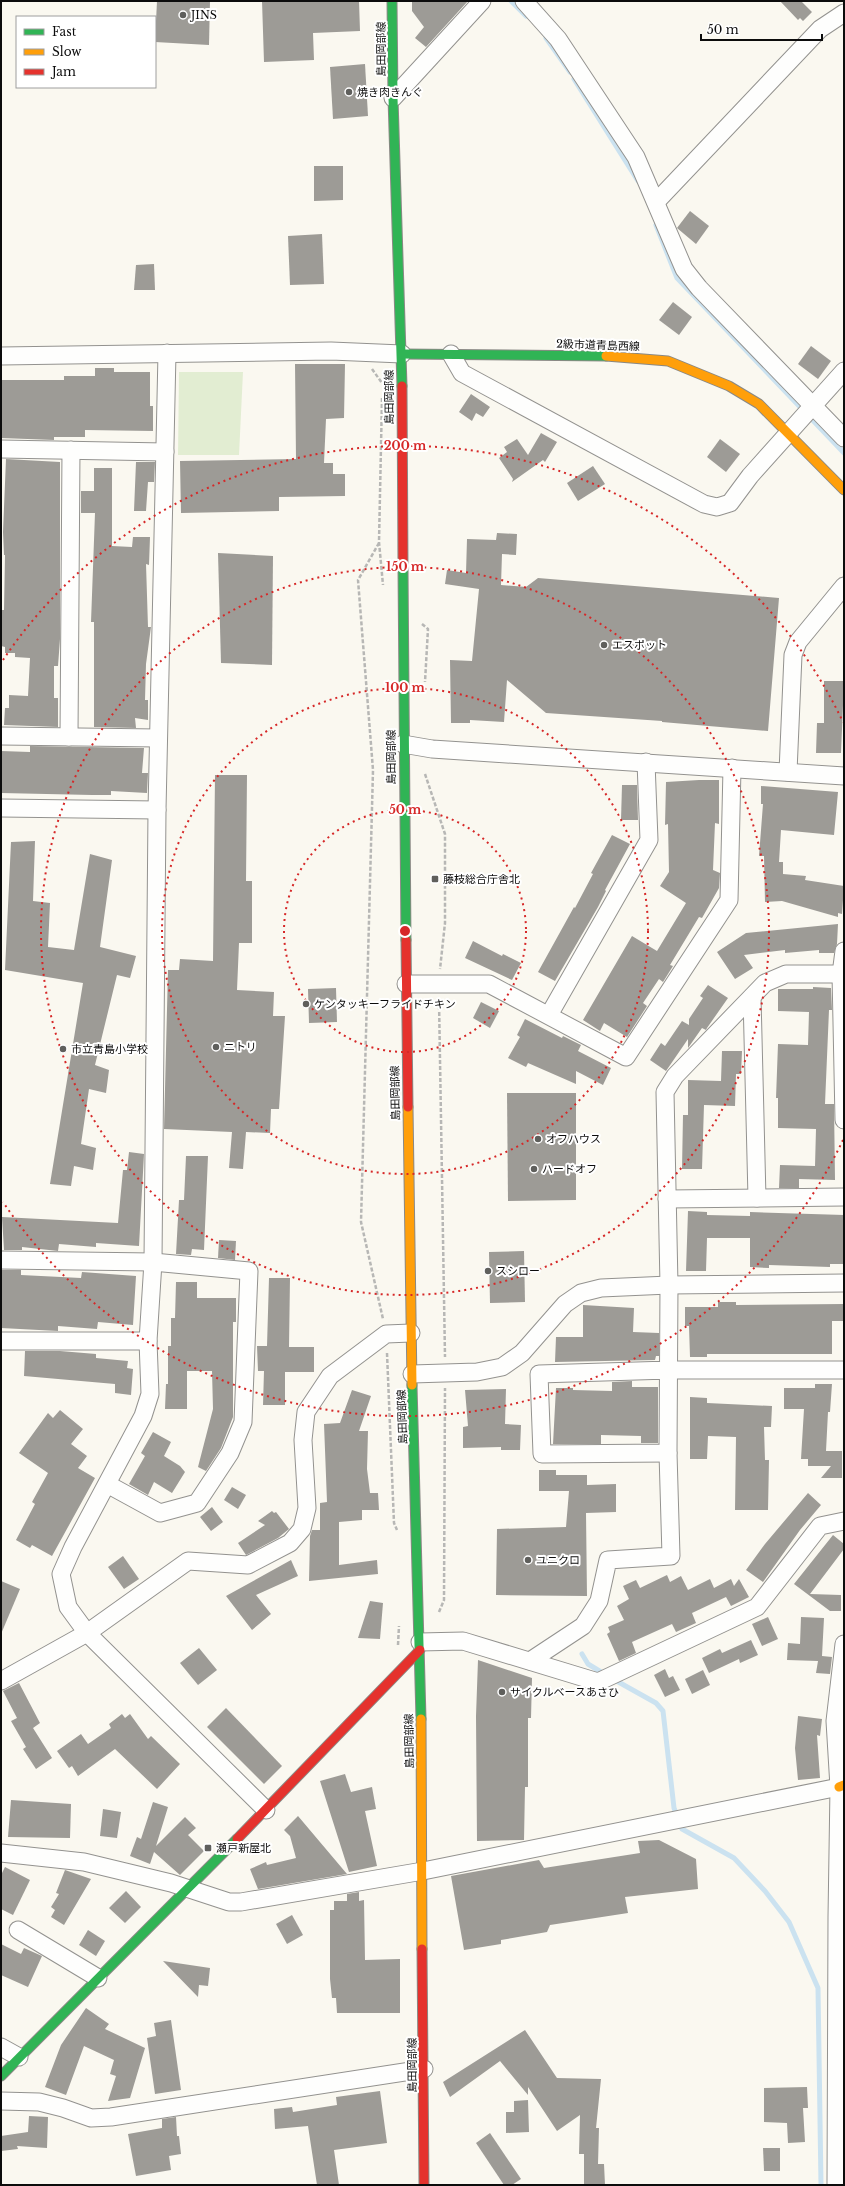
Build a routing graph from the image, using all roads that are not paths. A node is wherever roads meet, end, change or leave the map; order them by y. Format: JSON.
{"nodes":[{"id":1,"x":392,"y":1,"type":"edge"},
{"id":2,"x":482,"y":1,"type":"edge"},
{"id":3,"x":524,"y":1,"type":"edge"},
{"id":4,"x":844,"y":13,"type":"edge"},
{"id":5,"x":393,"y":98,"type":"junction"},
{"id":6,"x":656,"y":202,"type":"junction"},
{"id":7,"x":167,"y":353,"type":"junction"},
{"id":8,"x":402,"y":354,"type":"junction"},
{"id":9,"x":451,"y":354,"type":"junction"},
{"id":10,"x":1,"y":356,"type":"edge"},
{"id":11,"x":844,"y":371,"type":"edge"},
{"id":12,"x":813,"y":406,"type":"junction"},
{"id":13,"x":790,"y":434,"type":"junction"},
{"id":14,"x":844,"y":438,"type":"edge"},
{"id":15,"x":1,"y":449,"type":"edge"},
{"id":16,"x":71,"y":450,"type":"junction"},
{"id":17,"x":165,"y":452,"type":"junction"},
{"id":18,"x":844,"y":490,"type":"edge"},
{"id":19,"x":844,"y":586,"type":"edge"},
{"id":20,"x":1,"y":736,"type":"edge"},
{"id":21,"x":69,"y":737,"type":"junction"},
{"id":22,"x":158,"y":738,"type":"junction"},
{"id":23,"x":403,"y":744,"type":"junction"},
{"id":24,"x":646,"y":762,"type":"junction"},
{"id":25,"x":732,"y":768,"type":"junction"},
{"id":26,"x":788,"y":772,"type":"junction"},
{"id":27,"x":844,"y":776,"type":"edge"},
{"id":28,"x":1,"y":808,"type":"edge"},
{"id":29,"x":157,"y":810,"type":"junction"},
{"id":30,"x":844,"y":951,"type":"edge"},
{"id":31,"x":842,"y":974,"type":"edge"},
{"id":32,"x":406,"y":984,"type":"junction"},
{"id":33,"x":752,"y":997,"type":"junction"},
{"id":34,"x":549,"y":1015,"type":"junction"},
{"id":35,"x":844,"y":1120,"type":"edge"},
{"id":36,"x":844,"y":1197,"type":"edge"},
{"id":37,"x":757,"y":1198,"type":"junction"},
{"id":38,"x":667,"y":1199,"type":"junction"},
{"id":39,"x":1,"y":1260,"type":"edge"},
{"id":40,"x":153,"y":1262,"type":"junction"},
{"id":41,"x":844,"y":1283,"type":"edge"},
{"id":42,"x":670,"y":1285,"type":"junction"},
{"id":43,"x":412,"y":1333,"type":"junction"},
{"id":44,"x":1,"y":1341,"type":"edge"},
{"id":45,"x":148,"y":1341,"type":"junction"},
{"id":46,"x":669,"y":1370,"type":"junction"},
{"id":47,"x":844,"y":1370,"type":"edge"},
{"id":48,"x":412,"y":1374,"type":"junction"},
{"id":49,"x":668,"y":1453,"type":"junction"},
{"id":50,"x":107,"y":1484,"type":"junction"},
{"id":51,"x":844,"y":1521,"type":"edge"},
{"id":52,"x":88,"y":1632,"type":"junction"},
{"id":53,"x":844,"y":1644,"type":"edge"},
{"id":54,"x":420,"y":1646,"type":"junction"},
{"id":55,"x":530,"y":1661,"type":"junction"},
{"id":56,"x":1,"y":1681,"type":"edge"},
{"id":57,"x":842,"y":1786,"type":"edge"},
{"id":58,"x":266,"y":1810,"type":"junction"},
{"id":59,"x":1,"y":1853,"type":"edge"},
{"id":60,"x":423,"y":1871,"type":"junction"},
{"id":61,"x":187,"y":1888,"type":"junction"},
{"id":62,"x":840,"y":1917,"type":"edge"},
{"id":63,"x":18,"y":1930,"type":"dead end"},
{"id":64,"x":98,"y":1978,"type":"junction"},
{"id":65,"x":1,"y":2047,"type":"edge"},
{"id":66,"x":19,"y":2057,"type":"junction"},
{"id":67,"x":424,"y":2069,"type":"junction"},
{"id":68,"x":1,"y":2076,"type":"edge"},
{"id":69,"x":1,"y":2102,"type":"edge"},
{"id":70,"x":424,"y":2185,"type":"edge"},
{"id":71,"x":836,"y":2185,"type":"edge"}],
"edges":[{"from":1,"to":5,"type":"main road","name":"島田岡部線"},
{"from":2,"to":5,"type":"street"},
{"from":3,"to":6,"type":"street"},
{"from":4,"to":6,"type":"street"},
{"from":5,"to":8,"type":"main road","name":"島田岡部線"},
{"from":6,"to":12,"type":"street"},
{"from":7,"to":8,"type":"street"},
{"from":7,"to":10,"type":"street"},
{"from":7,"to":17,"type":"street"},
{"from":8,"to":9,"type":"main road","name":"2級市道青島西線"},
{"from":8,"to":23,"type":"main road","name":"島田岡部線"},
{"from":9,"to":13,"type":"main road","name":"2級市道青島西線"},
{"from":9,"to":13,"type":"street"},
{"from":11,"to":12,"type":"street"},
{"from":12,"to":13,"type":"street"},
{"from":12,"to":14,"type":"street"},
{"from":13,"to":18,"type":"main road","name":"2級市道青島西線"},
{"from":15,"to":16,"type":"street"},
{"from":16,"to":17,"type":"street"},
{"from":16,"to":21,"type":"street"},
{"from":17,"to":22,"type":"street"},
{"from":19,"to":26,"type":"street"},
{"from":20,"to":21,"type":"street"},
{"from":21,"to":22,"type":"street"},
{"from":22,"to":29,"type":"street"},
{"from":23,"to":24,"type":"street"},
{"from":23,"to":32,"type":"main road","name":"島田岡部線"},
{"from":24,"to":25,"type":"street"},
{"from":24,"to":34,"type":"street"},
{"from":25,"to":26,"type":"street"},
{"from":25,"to":34,"type":"street"},
{"from":26,"to":27,"type":"street"},
{"from":28,"to":29,"type":"street"},
{"from":29,"to":40,"type":"street"},
{"from":30,"to":31,"type":"street"},
{"from":31,"to":33,"type":"street"},
{"from":31,"to":35,"type":"street"},
{"from":32,"to":34,"type":"street"},
{"from":32,"to":43,"type":"main road","name":"島田岡部線"},
{"from":33,"to":37,"type":"street"},
{"from":33,"to":38,"type":"street"},
{"from":36,"to":37,"type":"street"},
{"from":37,"to":38,"type":"street"},
{"from":38,"to":42,"type":"street"},
{"from":39,"to":40,"type":"street"},
{"from":40,"to":45,"type":"street"},
{"from":40,"to":50,"type":"street"},
{"from":41,"to":42,"type":"street"},
{"from":42,"to":46,"type":"street"},
{"from":42,"to":48,"type":"street"},
{"from":43,"to":48,"type":"main road","name":"島田岡部線"},
{"from":43,"to":52,"type":"street"},
{"from":44,"to":45,"type":"street"},
{"from":45,"to":50,"type":"street"},
{"from":46,"to":47,"type":"street"},
{"from":46,"to":49,"type":"street"},
{"from":46,"to":49,"type":"street"},
{"from":48,"to":54,"type":"main road","name":"島田岡部線"},
{"from":49,"to":55,"type":"street"},
{"from":50,"to":52,"type":"street"},
{"from":51,"to":55,"type":"street"},
{"from":52,"to":56,"type":"street"},
{"from":52,"to":58,"type":"street"},
{"from":53,"to":57,"type":"street"},
{"from":54,"to":55,"type":"street"},
{"from":54,"to":58,"type":"main road"},
{"from":54,"to":60,"type":"main road","name":"島田岡部線"},
{"from":57,"to":60,"type":"street"},
{"from":57,"to":62,"type":"street"},
{"from":58,"to":61,"type":"main road"},
{"from":59,"to":61,"type":"street"},
{"from":60,"to":61,"type":"street"},
{"from":60,"to":67,"type":"main road","name":"島田岡部線"},
{"from":61,"to":64,"type":"main road"},
{"from":62,"to":71,"type":"street"},
{"from":63,"to":64,"type":"street"},
{"from":64,"to":66,"type":"main road"},
{"from":65,"to":66,"type":"street"},
{"from":66,"to":68,"type":"main road"},
{"from":67,"to":69,"type":"street"},
{"from":67,"to":70,"type":"main road","name":"島田岡部線"}]}
